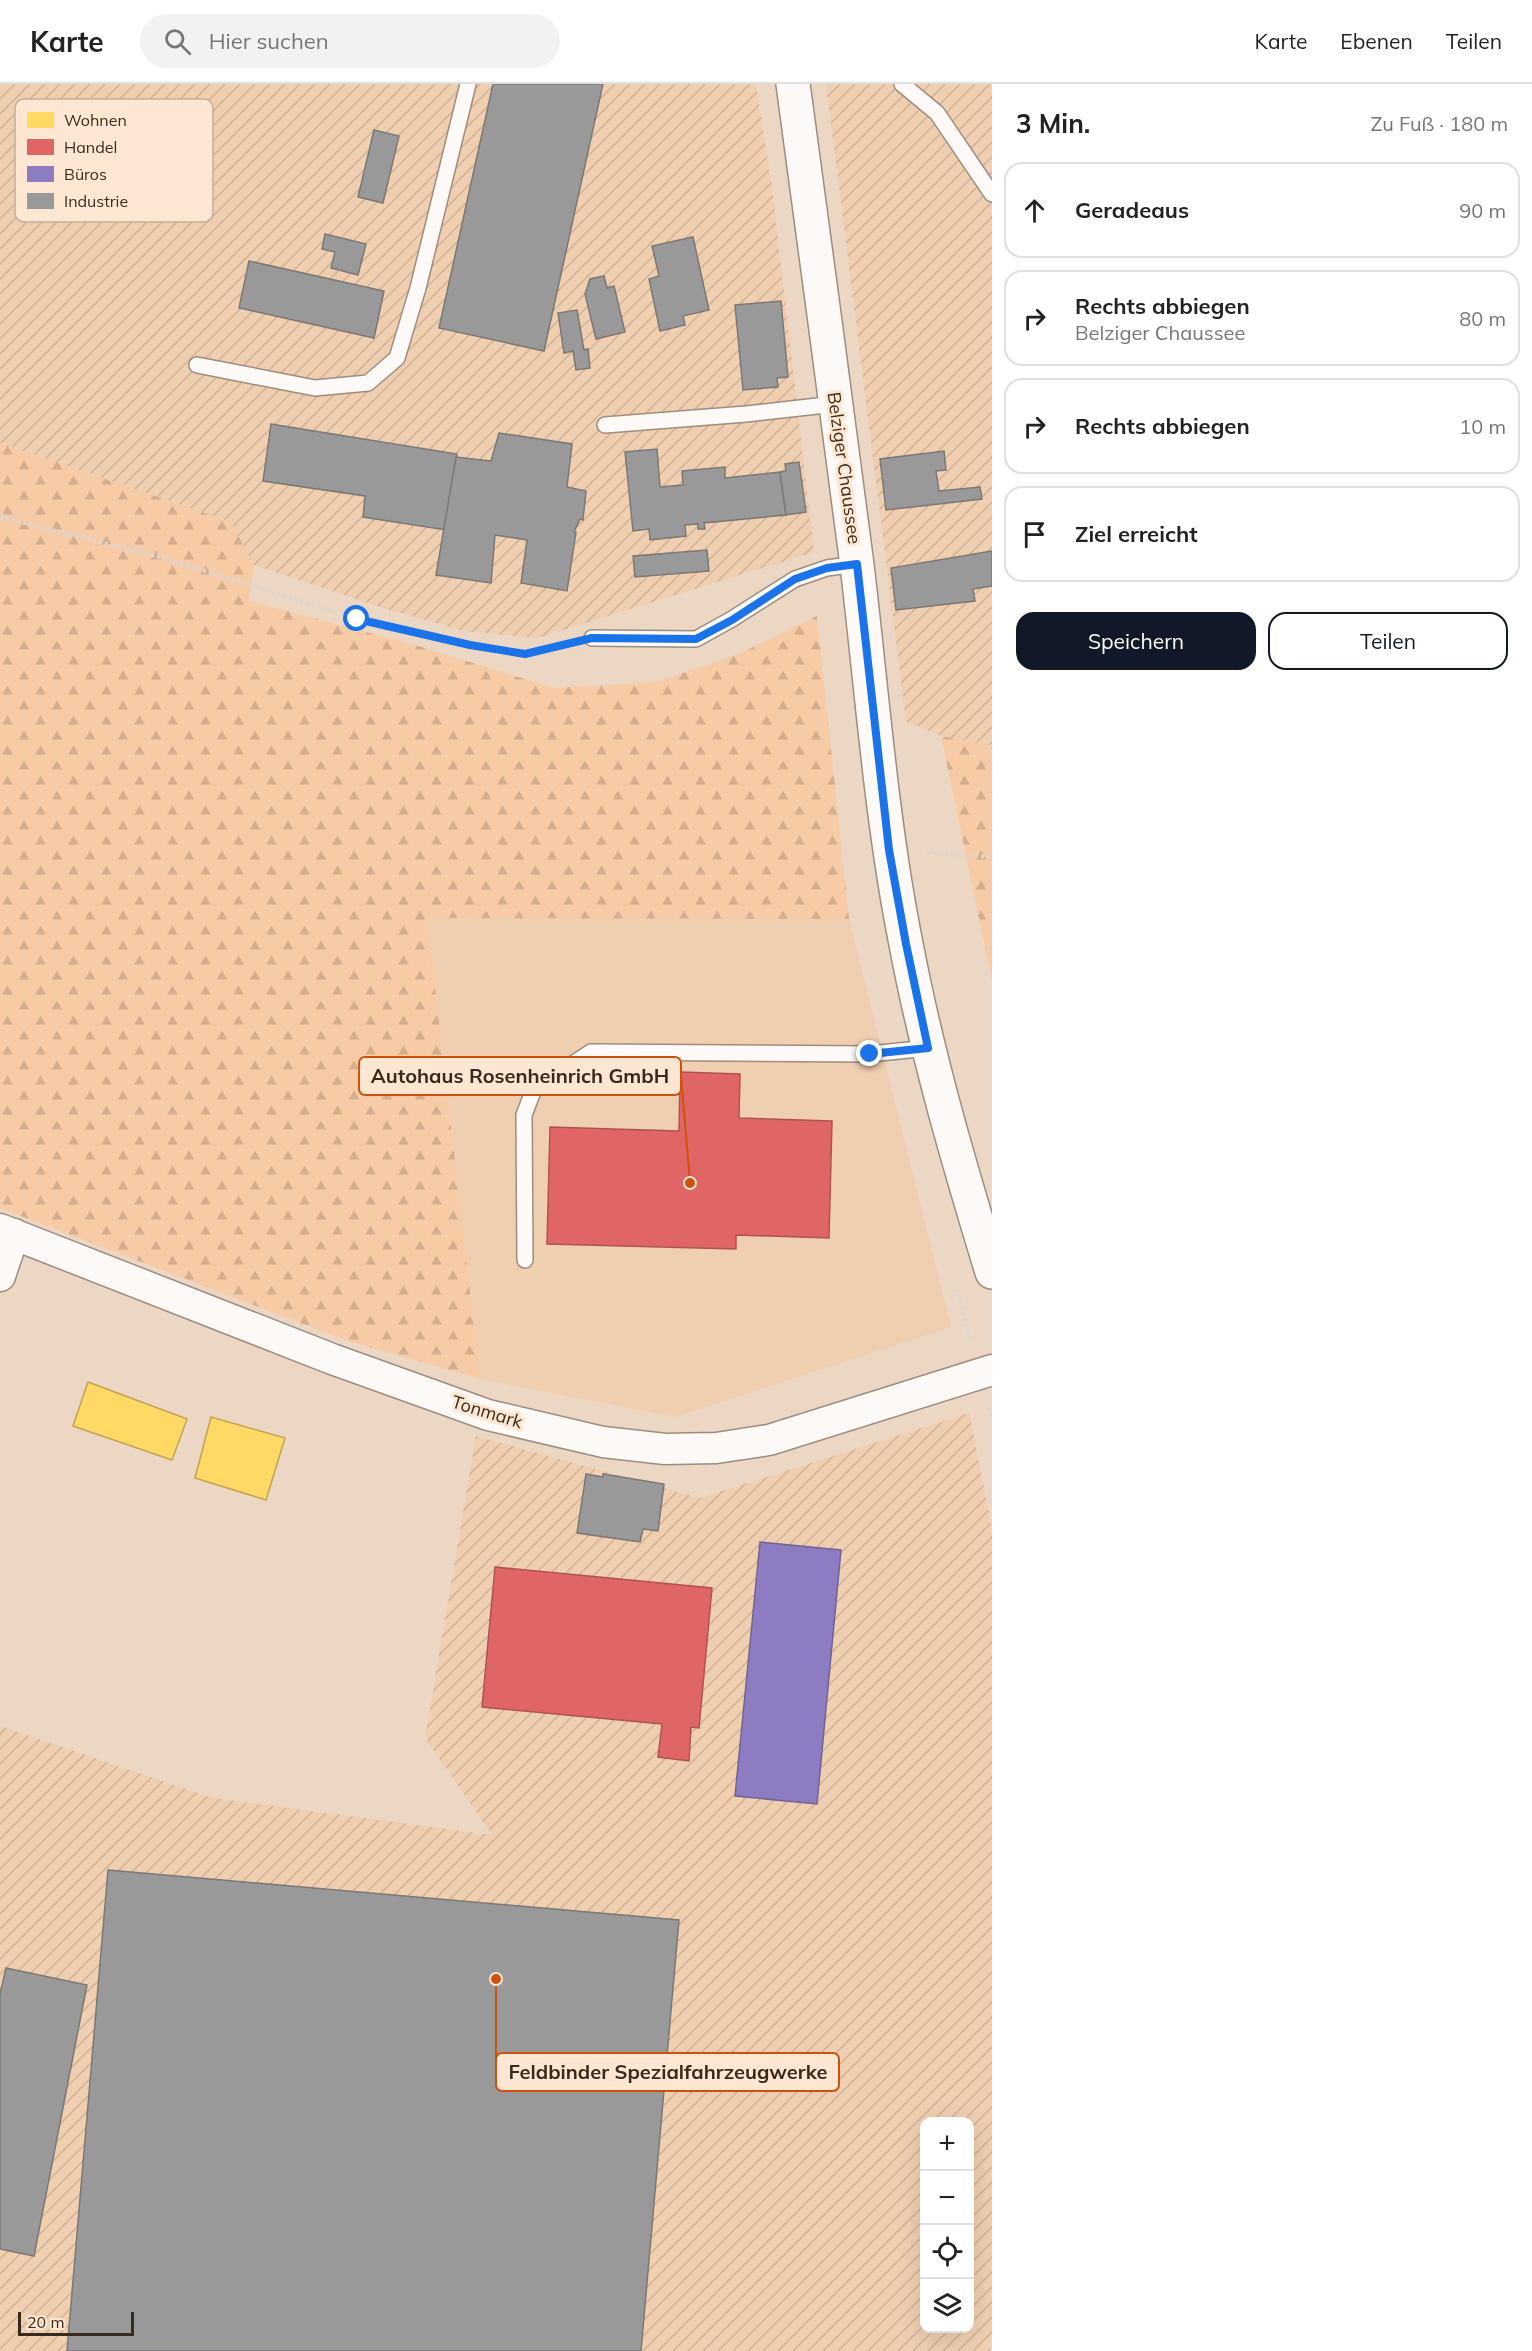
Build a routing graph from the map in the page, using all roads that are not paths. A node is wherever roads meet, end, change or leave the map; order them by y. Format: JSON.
{"nodes":[{"id":1,"x":468,"y":84,"type":"edge"},
{"id":2,"x":793,"y":84,"type":"edge"},
{"id":3,"x":902,"y":84,"type":"edge"},
{"id":4,"x":992,"y":194,"type":"edge"},
{"id":5,"x":197,"y":365,"type":"dead end"},
{"id":6,"x":835,"y":404,"type":"junction"},
{"id":7,"x":605,"y":425,"type":"dead end"},
{"id":8,"x":857,"y":564,"type":"junction"},
{"id":9,"x":592,"y":638,"type":"road end"},
{"id":10,"x":928,"y":1048,"type":"junction"},
{"id":11,"x":7,"y":1231,"type":"edge"},
{"id":12,"x":525,"y":1260,"type":"dead end"},
{"id":13,"x":992,"y":1272,"type":"edge"},
{"id":14,"x":0,"y":1276,"type":"edge"},
{"id":15,"x":992,"y":1371,"type":"edge"}],
"edges":[{"from":1,"to":5,"type":"lane"},
{"from":2,"to":6,"type":"main road","name":"Belziger Chaussee"},
{"from":3,"to":4,"type":"lane"},
{"from":6,"to":7,"type":"lane"},
{"from":6,"to":8,"type":"main road","name":"Belziger Chaussee"},
{"from":8,"to":9,"type":"lane"},
{"from":8,"to":10,"type":"main road","name":"Belziger Chaussee"},
{"from":10,"to":12,"type":"lane"},
{"from":10,"to":13,"type":"main road","name":"Belziger Chaussee"},
{"from":11,"to":14,"type":"street"},
{"from":11,"to":15,"type":"street","name":"Tonmark"}]}
